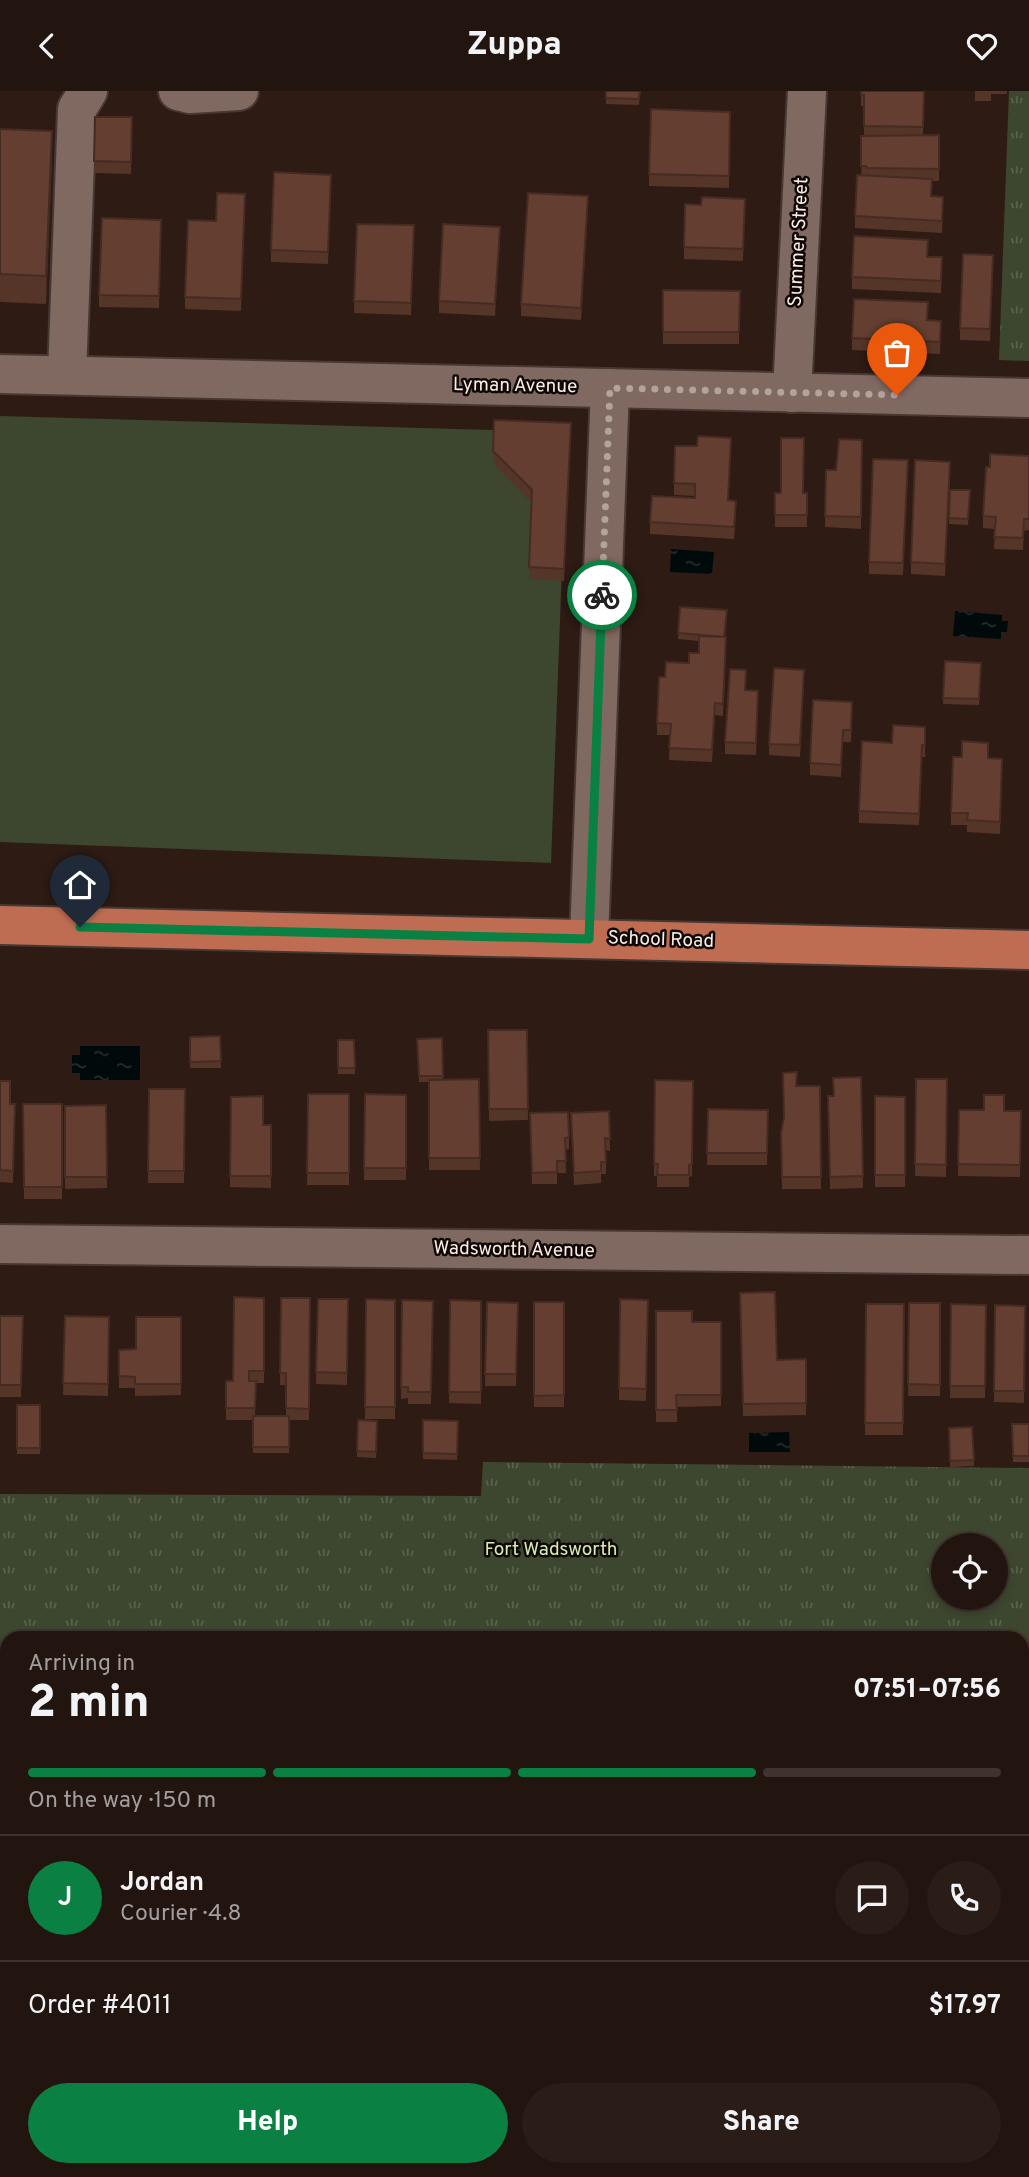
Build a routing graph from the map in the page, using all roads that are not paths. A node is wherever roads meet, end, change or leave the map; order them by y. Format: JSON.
{"nodes":[{"id":1,"x":88,"y":91,"type":"edge"},
{"id":2,"x":178,"y":91,"type":"edge"},
{"id":3,"x":239,"y":91,"type":"edge"},
{"id":4,"x":807,"y":91,"type":"edge"},
{"id":5,"x":0,"y":374,"type":"edge"},
{"id":6,"x":67,"y":375,"type":"junction"},
{"id":7,"x":610,"y":388,"type":"junction"},
{"id":8,"x":792,"y":393,"type":"junction"},
{"id":9,"x":1029,"y":398,"type":"edge"},
{"id":10,"x":0,"y":925,"type":"edge"},
{"id":11,"x":589,"y":939,"type":"junction"},
{"id":12,"x":1029,"y":950,"type":"edge"},
{"id":13,"x":0,"y":1244,"type":"edge"},
{"id":14,"x":1029,"y":1255,"type":"edge"}],
"edges":[{"from":1,"to":6,"type":"street"},
{"from":2,"to":3,"type":"street"},
{"from":4,"to":8,"type":"street","name":"Summer Street"},
{"from":5,"to":6,"type":"street","name":"Lyman Avenue"},
{"from":6,"to":7,"type":"street","name":"Lyman Avenue"},
{"from":7,"to":8,"type":"street","name":"Lyman Avenue"},
{"from":7,"to":11,"type":"street"},
{"from":8,"to":9,"type":"street","name":"Lyman Avenue"},
{"from":10,"to":11,"type":"main road","name":"School Road"},
{"from":11,"to":12,"type":"main road","name":"School Road"},
{"from":13,"to":14,"type":"street","name":"Wadsworth Avenue"}]}
